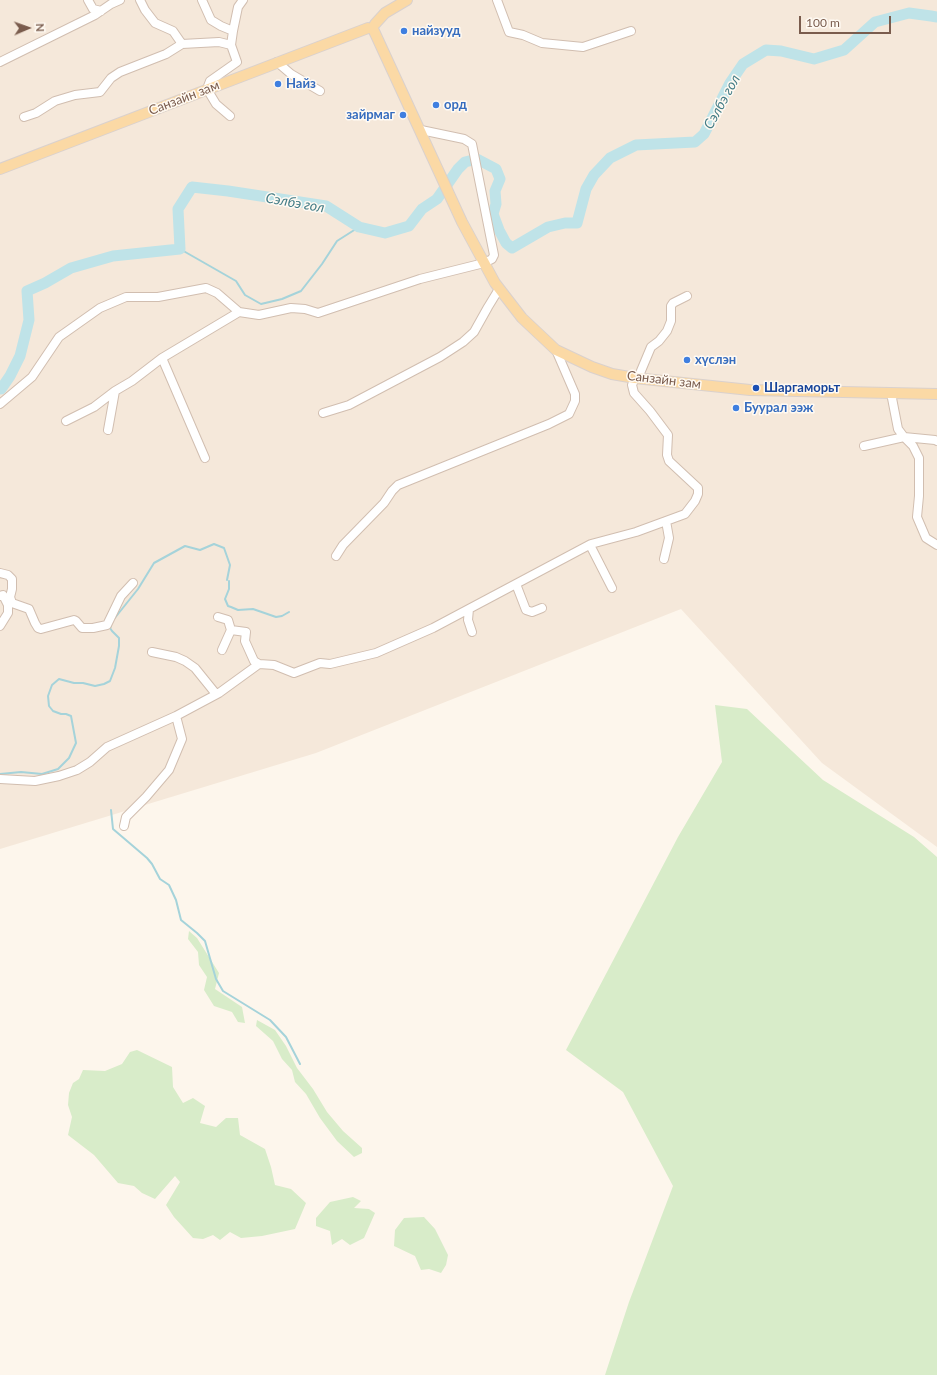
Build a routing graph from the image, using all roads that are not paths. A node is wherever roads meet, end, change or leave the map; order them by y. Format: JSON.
{"nodes":[{"id":1,"x":88,"y":0,"type":"edge"},
{"id":2,"x":120,"y":0,"type":"edge"},
{"id":3,"x":140,"y":0,"type":"edge"},
{"id":4,"x":202,"y":0,"type":"edge"},
{"id":5,"x":243,"y":0,"type":"edge"},
{"id":6,"x":394,"y":0,"type":"edge"},
{"id":7,"x":407,"y":0,"type":"edge"},
{"id":8,"x":497,"y":0,"type":"edge"},
{"id":9,"x":101,"y":11,"type":"junction"},
{"id":10,"x":386,"y":13,"type":"junction"},
{"id":11,"x":372,"y":28,"type":"junction"},
{"id":12,"x":233,"y":31,"type":"junction"},
{"id":13,"x":631,"y":31,"type":"dead end"},
{"id":14,"x":182,"y":44,"type":"junction"},
{"id":15,"x":231,"y":45,"type":"junction"},
{"id":16,"x":0,"y":62,"type":"edge"},
{"id":17,"x":277,"y":62,"type":"junction"},
{"id":18,"x":207,"y":89,"type":"junction"},
{"id":19,"x":320,"y":91,"type":"dead end"},
{"id":20,"x":230,"y":116,"type":"dead end"},
{"id":21,"x":24,"y":117,"type":"dead end"},
{"id":22,"x":421,"y":130,"type":"junction"},
{"id":23,"x":0,"y":169,"type":"edge"},
{"id":24,"x":484,"y":263,"type":"junction"},
{"id":25,"x":499,"y":289,"type":"junction"},
{"id":26,"x":687,"y":296,"type":"dead end"},
{"id":27,"x":239,"y":312,"type":"junction"},
{"id":28,"x":556,"y":350,"type":"junction"},
{"id":29,"x":162,"y":358,"type":"junction"},
{"id":30,"x":636,"y":378,"type":"junction"},
{"id":31,"x":115,"y":390,"type":"junction"},
{"id":32,"x":891,"y":393,"type":"junction"},
{"id":33,"x":937,"y":394,"type":"edge"},
{"id":34,"x":0,"y":404,"type":"edge"},
{"id":35,"x":323,"y":413,"type":"dead end"},
{"id":36,"x":66,"y":421,"type":"dead end"},
{"id":37,"x":108,"y":430,"type":"dead end"},
{"id":38,"x":904,"y":437,"type":"junction"},
{"id":39,"x":937,"y":441,"type":"edge"},
{"id":40,"x":864,"y":446,"type":"dead end"},
{"id":41,"x":205,"y":458,"type":"dead end"},
{"id":42,"x":666,"y":521,"type":"junction"},
{"id":43,"x":590,"y":545,"type":"junction"},
{"id":44,"x":937,"y":545,"type":"edge"},
{"id":45,"x":336,"y":556,"type":"dead end"},
{"id":46,"x":664,"y":558,"type":"dead end"},
{"id":47,"x":0,"y":573,"type":"edge"},
{"id":48,"x":134,"y":583,"type":"dead end"},
{"id":49,"x":516,"y":584,"type":"junction"},
{"id":50,"x":612,"y":588,"type":"dead end"},
{"id":51,"x":0,"y":596,"type":"edge"},
{"id":52,"x":542,"y":608,"type":"dead end"},
{"id":53,"x":469,"y":609,"type":"junction"},
{"id":54,"x":218,"y":617,"type":"dead end"},
{"id":55,"x":0,"y":626,"type":"edge"},
{"id":56,"x":231,"y":630,"type":"junction"},
{"id":57,"x":472,"y":632,"type":"dead end"},
{"id":58,"x":222,"y":650,"type":"dead end"},
{"id":59,"x":152,"y":652,"type":"dead end"},
{"id":60,"x":259,"y":664,"type":"junction"},
{"id":61,"x":216,"y":694,"type":"junction"},
{"id":62,"x":176,"y":716,"type":"junction"},
{"id":63,"x":0,"y":779,"type":"edge"},
{"id":64,"x":124,"y":826,"type":"dead end"}],
"edges":[{"from":1,"to":9,"type":"street"},
{"from":2,"to":9,"type":"street"},
{"from":3,"to":14,"type":"street"},
{"from":4,"to":12,"type":"street"},
{"from":5,"to":12,"type":"street"},
{"from":6,"to":10,"type":"street"},
{"from":7,"to":10,"type":"main road"},
{"from":8,"to":13,"type":"street"},
{"from":9,"to":16,"type":"street"},
{"from":10,"to":11,"type":"main road"},
{"from":11,"to":17,"type":"main road","name":"Санзайн зам"},
{"from":11,"to":22,"type":"main road"},
{"from":12,"to":15,"type":"street"},
{"from":14,"to":15,"type":"street"},
{"from":14,"to":21,"type":"street"},
{"from":15,"to":18,"type":"street"},
{"from":17,"to":18,"type":"main road","name":"Санзайн зам"},
{"from":17,"to":19,"type":"street"},
{"from":18,"to":20,"type":"street"},
{"from":18,"to":23,"type":"main road","name":"Санзайн зам"},
{"from":22,"to":24,"type":"main road","name":"Санзайн зам"},
{"from":22,"to":24,"type":"street"},
{"from":24,"to":25,"type":"main road","name":"Санзайн зам"},
{"from":24,"to":27,"type":"street"},
{"from":25,"to":28,"type":"main road","name":"Санзайн зам"},
{"from":25,"to":35,"type":"street"},
{"from":26,"to":30,"type":"street"},
{"from":27,"to":29,"type":"street"},
{"from":27,"to":34,"type":"street"},
{"from":28,"to":30,"type":"main road","name":"Санзайн зам"},
{"from":28,"to":45,"type":"street"},
{"from":29,"to":31,"type":"street"},
{"from":29,"to":41,"type":"street"},
{"from":30,"to":32,"type":"main road","name":"Санзайн зам"},
{"from":30,"to":42,"type":"street"},
{"from":31,"to":36,"type":"street"},
{"from":31,"to":37,"type":"street"},
{"from":32,"to":33,"type":"main road","name":"Санзайн зам"},
{"from":32,"to":38,"type":"street"},
{"from":38,"to":39,"type":"street"},
{"from":38,"to":40,"type":"street"},
{"from":38,"to":44,"type":"street"},
{"from":42,"to":43,"type":"street"},
{"from":42,"to":46,"type":"street"},
{"from":43,"to":49,"type":"street"},
{"from":43,"to":50,"type":"street"},
{"from":47,"to":48,"type":"street"},
{"from":49,"to":52,"type":"street"},
{"from":49,"to":53,"type":"street"},
{"from":51,"to":55,"type":"street"},
{"from":53,"to":57,"type":"street"},
{"from":53,"to":60,"type":"street"},
{"from":54,"to":56,"type":"street"},
{"from":56,"to":58,"type":"street"},
{"from":56,"to":60,"type":"street"},
{"from":59,"to":61,"type":"street"},
{"from":60,"to":61,"type":"street"},
{"from":61,"to":62,"type":"street"},
{"from":62,"to":63,"type":"street"},
{"from":62,"to":64,"type":"street"}]}
